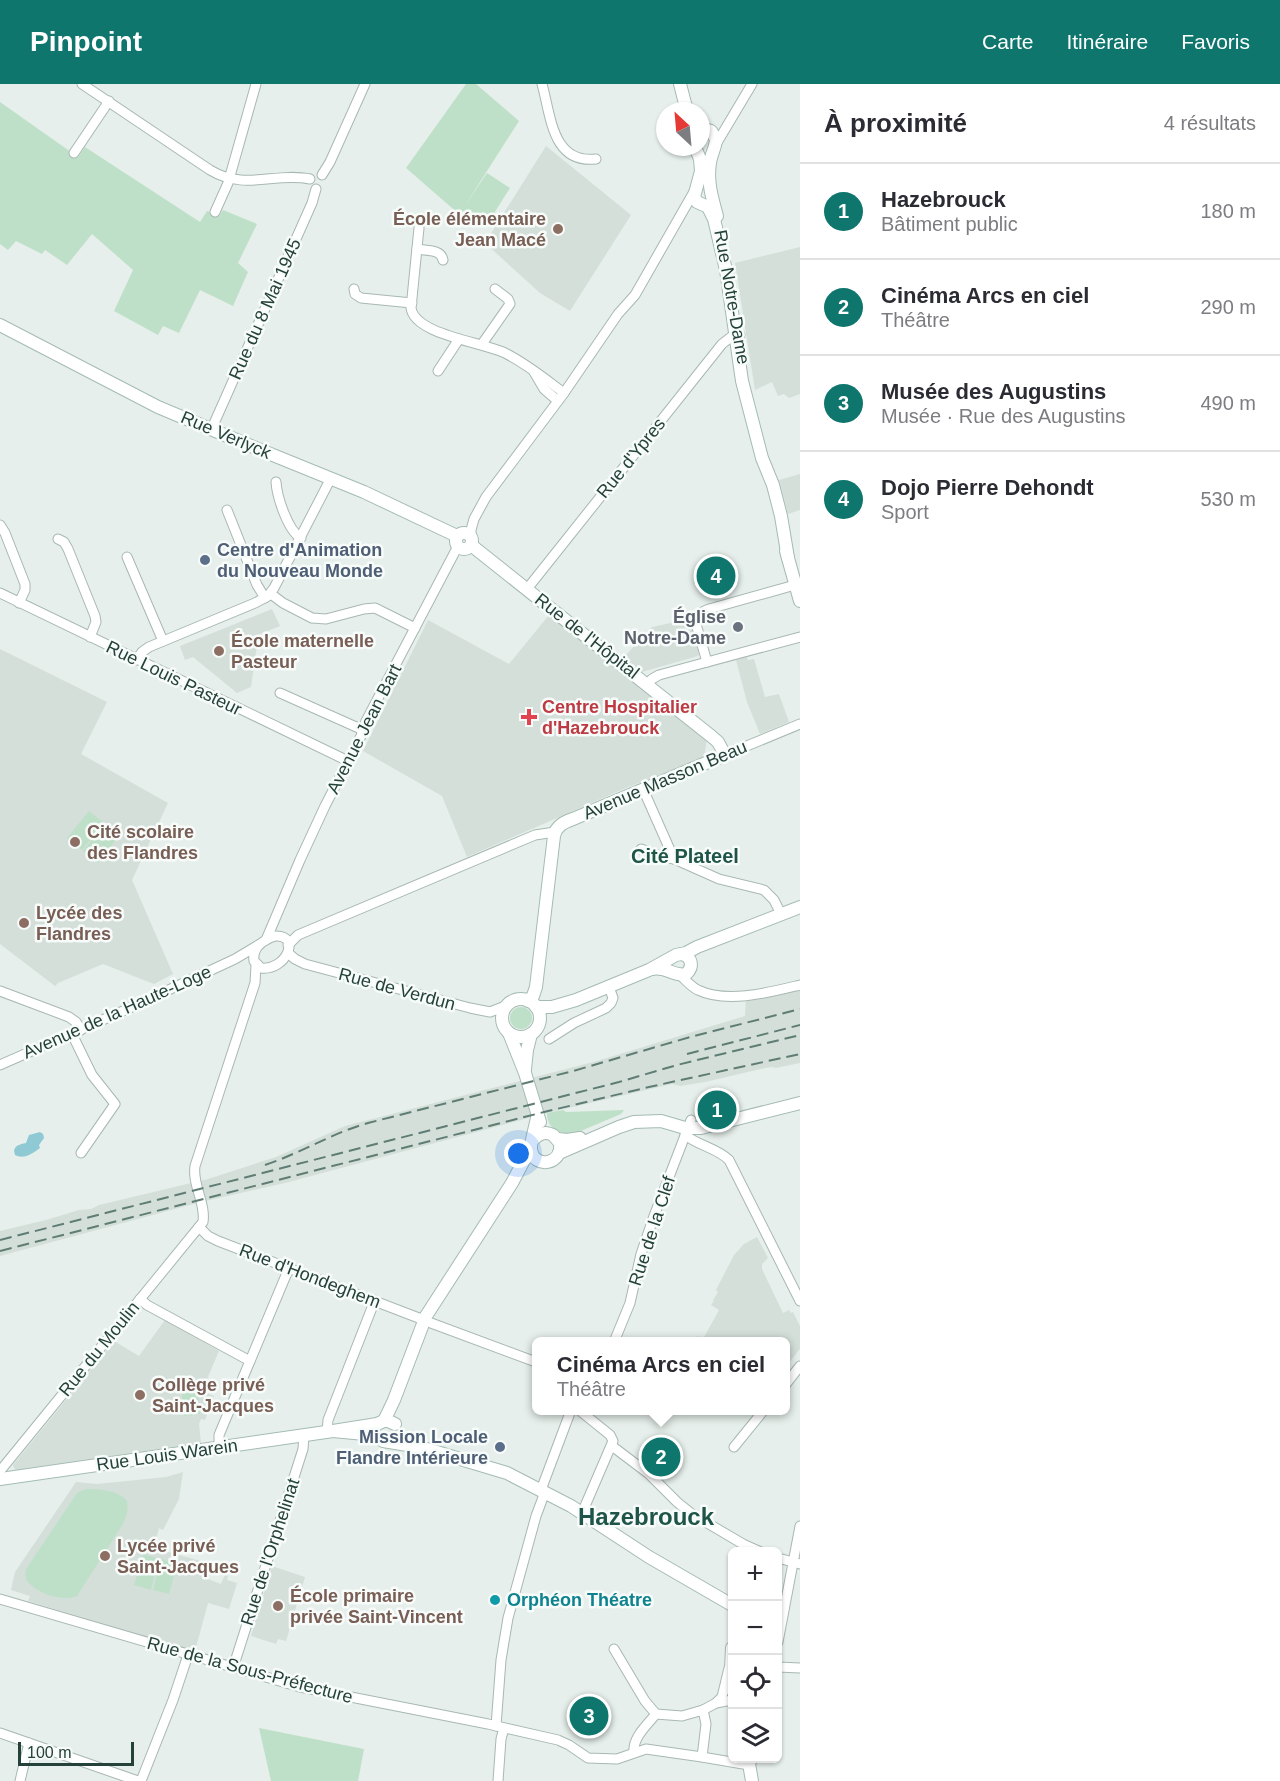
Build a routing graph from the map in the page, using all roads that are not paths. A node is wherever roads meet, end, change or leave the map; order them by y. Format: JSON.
{"nodes":[{"id":1,"x":82,"y":84,"type":"edge"},
{"id":2,"x":365,"y":84,"type":"edge"},
{"id":3,"x":542,"y":84,"type":"edge"},
{"id":4,"x":680,"y":84,"type":"edge"},
{"id":5,"x":752,"y":84,"type":"edge"},
{"id":6,"x":253,"y":85,"type":"edge"},
{"id":7,"x":109,"y":101,"type":"junction"},
{"id":8,"x":685,"y":102,"type":"edge"},
{"id":9,"x":733,"y":116,"type":"junction"},
{"id":10,"x":710,"y":128,"type":"edge"},
{"id":11,"x":710,"y":131,"type":"edge"},
{"id":12,"x":714,"y":147,"type":"junction"},
{"id":13,"x":74,"y":153,"type":"dead end"},
{"id":14,"x":699,"y":156,"type":"edge"},
{"id":15,"x":596,"y":159,"type":"dead end"},
{"id":16,"x":322,"y":176,"type":"junction"},
{"id":17,"x":229,"y":179,"type":"junction"},
{"id":18,"x":310,"y":179,"type":"junction"},
{"id":19,"x":316,"y":189,"type":"junction"},
{"id":20,"x":711,"y":195,"type":"junction"},
{"id":21,"x":696,"y":205,"type":"junction"},
{"id":22,"x":215,"y":212,"type":"dead end"},
{"id":23,"x":419,"y":228,"type":"dead end"},
{"id":24,"x":417,"y":249,"type":"junction"},
{"id":25,"x":443,"y":260,"type":"dead end"},
{"id":26,"x":354,"y":289,"type":"dead end"},
{"id":27,"x":495,"y":289,"type":"dead end"},
{"id":28,"x":412,"y":303,"type":"junction"},
{"id":29,"x":0,"y":325,"type":"edge"},
{"id":30,"x":738,"y":335,"type":"junction"},
{"id":31,"x":459,"y":339,"type":"junction"},
{"id":32,"x":482,"y":344,"type":"junction"},
{"id":33,"x":438,"y":371,"type":"dead end"},
{"id":34,"x":561,"y":397,"type":"junction"},
{"id":35,"x":212,"y":428,"type":"junction"},
{"id":36,"x":331,"y":478,"type":"junction"},
{"id":37,"x":276,"y":482,"type":"dead end"},
{"id":38,"x":227,"y":510,"type":"dead end"},
{"id":39,"x":0,"y":525,"type":"edge"},
{"id":40,"x":301,"y":538,"type":"junction"},
{"id":41,"x":58,"y":539,"type":"dead end"},
{"id":42,"x":464,"y":539,"type":"junction"},
{"id":43,"x":127,"y":556,"type":"dead end"},
{"id":44,"x":795,"y":585,"type":"junction"},
{"id":45,"x":527,"y":589,"type":"junction"},
{"id":46,"x":0,"y":593,"type":"edge"},
{"id":47,"x":268,"y":596,"type":"junction"},
{"id":48,"x":800,"y":602,"type":"edge"},
{"id":49,"x":19,"y":603,"type":"junction"},
{"id":50,"x":415,"y":627,"type":"junction"},
{"id":51,"x":90,"y":637,"type":"junction"},
{"id":52,"x":800,"y":637,"type":"edge"},
{"id":53,"x":163,"y":641,"type":"junction"},
{"id":54,"x":136,"y":660,"type":"junction"},
{"id":55,"x":707,"y":662,"type":"junction"},
{"id":56,"x":647,"y":684,"type":"junction"},
{"id":57,"x":280,"y":693,"type":"dead end"},
{"id":58,"x":800,"y":724,"type":"edge"},
{"id":59,"x":363,"y":730,"type":"junction"},
{"id":60,"x":725,"y":755,"type":"junction"},
{"id":61,"x":348,"y":760,"type":"junction"},
{"id":62,"x":643,"y":789,"type":"junction"},
{"id":63,"x":555,"y":832,"type":"junction"},
{"id":64,"x":531,"y":837,"type":"junction"},
{"id":65,"x":553,"y":848,"type":"junction"},
{"id":66,"x":641,"y":849,"type":"dead end"},
{"id":67,"x":674,"y":859,"type":"junction"},
{"id":68,"x":800,"y":907,"type":"edge"},
{"id":69,"x":800,"y":912,"type":"edge"},
{"id":70,"x":277,"y":915,"type":"junction"},
{"id":71,"x":781,"y":915,"type":"junction"},
{"id":72,"x":282,"y":936,"type":"junction"},
{"id":73,"x":263,"y":942,"type":"junction"},
{"id":74,"x":288,"y":949,"type":"junction"},
{"id":75,"x":235,"y":959,"type":"junction"},
{"id":76,"x":255,"y":963,"type":"junction"},
{"id":77,"x":682,"y":965,"type":"junction"},
{"id":78,"x":270,"y":968,"type":"junction"},
{"id":79,"x":255,"y":983,"type":"junction"},
{"id":80,"x":800,"y":985,"type":"edge"},
{"id":81,"x":609,"y":987,"type":"junction"},
{"id":82,"x":0,"y":991,"type":"edge"},
{"id":83,"x":576,"y":1000,"type":"junction"},
{"id":84,"x":532,"y":1004,"type":"junction"},
{"id":85,"x":508,"y":1005,"type":"junction"},
{"id":86,"x":535,"y":1030,"type":"junction"},
{"id":87,"x":77,"y":1032,"type":"junction"},
{"id":88,"x":509,"y":1033,"type":"junction"},
{"id":89,"x":549,"y":1039,"type":"dead end"},
{"id":90,"x":0,"y":1065,"type":"edge"},
{"id":91,"x":525,"y":1073,"type":"junction"},
{"id":92,"x":800,"y":1103,"type":"edge"},
{"id":93,"x":537,"y":1117,"type":"junction"},
{"id":94,"x":688,"y":1128,"type":"junction"},
{"id":95,"x":553,"y":1136,"type":"junction"},
{"id":96,"x":532,"y":1144,"type":"junction"},
{"id":97,"x":81,"y":1153,"type":"dead end"},
{"id":98,"x":559,"y":1153,"type":"junction"},
{"id":99,"x":540,"y":1161,"type":"junction"},
{"id":100,"x":512,"y":1183,"type":"junction"},
{"id":101,"x":199,"y":1227,"type":"junction"},
{"id":102,"x":289,"y":1268,"type":"junction"},
{"id":103,"x":140,"y":1299,"type":"junction"},
{"id":104,"x":375,"y":1300,"type":"junction"},
{"id":105,"x":800,"y":1301,"type":"edge"},
{"id":106,"x":427,"y":1321,"type":"junction"},
{"id":107,"x":616,"y":1337,"type":"edge"},
{"id":108,"x":532,"y":1360,"type":"edge"},
{"id":109,"x":250,"y":1361,"type":"junction"},
{"id":110,"x":800,"y":1366,"type":"edge"},
{"id":111,"x":790,"y":1379,"type":"edge"},
{"id":112,"x":569,"y":1415,"type":"edge"},
{"id":113,"x":585,"y":1415,"type":"edge"},
{"id":114,"x":760,"y":1415,"type":"edge"},
{"id":115,"x":387,"y":1429,"type":"junction"},
{"id":116,"x":330,"y":1431,"type":"junction"},
{"id":117,"x":304,"y":1435,"type":"junction"},
{"id":118,"x":612,"y":1446,"type":"junction"},
{"id":119,"x":219,"y":1447,"type":"junction"},
{"id":120,"x":734,"y":1447,"type":"dead end"},
{"id":121,"x":0,"y":1471,"type":"edge"},
{"id":122,"x":0,"y":1479,"type":"edge"},
{"id":123,"x":543,"y":1491,"type":"junction"},
{"id":124,"x":582,"y":1513,"type":"junction"},
{"id":125,"x":800,"y":1526,"type":"edge"},
{"id":126,"x":750,"y":1547,"type":"edge"},
{"id":127,"x":796,"y":1563,"type":"edge"},
{"id":128,"x":0,"y":1599,"type":"edge"},
{"id":129,"x":728,"y":1603,"type":"edge"},
{"id":130,"x":782,"y":1621,"type":"edge"},
{"id":131,"x":614,"y":1649,"type":"dead end"},
{"id":132,"x":188,"y":1655,"type":"junction"},
{"id":133,"x":782,"y":1667,"type":"edge"},
{"id":134,"x":233,"y":1668,"type":"junction"},
{"id":135,"x":800,"y":1668,"type":"edge"},
{"id":136,"x":728,"y":1674,"type":"edge"},
{"id":137,"x":728,"y":1701,"type":"edge"},
{"id":138,"x":716,"y":1704,"type":"junction"},
{"id":139,"x":703,"y":1710,"type":"junction"},
{"id":140,"x":656,"y":1714,"type":"junction"},
{"id":141,"x":500,"y":1727,"type":"junction"},
{"id":142,"x":0,"y":1733,"type":"edge"},
{"id":143,"x":28,"y":1743,"type":"junction"},
{"id":144,"x":634,"y":1753,"type":"junction"},
{"id":145,"x":702,"y":1757,"type":"junction"},
{"id":146,"x":728,"y":1761,"type":"edge"},
{"id":147,"x":751,"y":1763,"type":"edge"},
{"id":148,"x":20,"y":1781,"type":"edge"},
{"id":149,"x":139,"y":1781,"type":"edge"},
{"id":150,"x":498,"y":1781,"type":"edge"},
{"id":151,"x":752,"y":1781,"type":"edge"}],
"edges":[{"from":1,"to":7,"type":"street"},
{"from":2,"to":16,"type":"street"},
{"from":3,"to":15,"type":"street"},
{"from":4,"to":8,"type":"main road"},
{"from":5,"to":9,"type":"street"},
{"from":6,"to":17,"type":"street"},
{"from":7,"to":13,"type":"street"},
{"from":7,"to":17,"type":"street"},
{"from":9,"to":10,"type":"street"},
{"from":9,"to":12,"type":"street"},
{"from":11,"to":12,"type":"main road","name":"Rue Notre-Dame"},
{"from":12,"to":20,"type":"main road","name":"Rue Notre-Dame"},
{"from":14,"to":21,"type":"main road","name":"Rue Notre-Dame"},
{"from":16,"to":18,"type":"street"},
{"from":16,"to":19,"type":"street"},
{"from":17,"to":18,"type":"street"},
{"from":17,"to":22,"type":"street"},
{"from":18,"to":19,"type":"street"},
{"from":19,"to":35,"type":"street","name":"Rue du 8 Mai 1945"},
{"from":20,"to":21,"type":"main road"},
{"from":20,"to":30,"type":"main road","name":"Rue Notre-Dame"},
{"from":21,"to":30,"type":"main road","name":"Rue Notre-Dame"},
{"from":21,"to":34,"type":"street","name":"Avenue Jean Bart"},
{"from":23,"to":24,"type":"street"},
{"from":24,"to":25,"type":"street"},
{"from":24,"to":28,"type":"street"},
{"from":26,"to":28,"type":"street"},
{"from":27,"to":32,"type":"street"},
{"from":28,"to":31,"type":"street"},
{"from":29,"to":35,"type":"main road","name":"Rue Verlyck"},
{"from":30,"to":44,"type":"main road","name":"Rue Notre-Dame"},
{"from":30,"to":45,"type":"street","name":"Rue d'Ypres"},
{"from":31,"to":32,"type":"street"},
{"from":31,"to":33,"type":"street"},
{"from":32,"to":34,"type":"street"},
{"from":34,"to":42,"type":"street","name":"Avenue Jean Bart"},
{"from":35,"to":36,"type":"main road","name":"Rue Verlyck"},
{"from":36,"to":40,"type":"street"},
{"from":36,"to":42,"type":"main road","name":"Rue Verlyck"},
{"from":37,"to":40,"type":"street"},
{"from":38,"to":47,"type":"street"},
{"from":39,"to":49,"type":"street"},
{"from":40,"to":47,"type":"street"},
{"from":41,"to":51,"type":"street"},
{"from":42,"to":45,"type":"main road","name":"Rue de l'Hôpital"},
{"from":42,"to":50,"type":"street","name":"Avenue Jean Bart"},
{"from":43,"to":53,"type":"street"},
{"from":44,"to":48,"type":"main road","name":"Rue Notre-Dame"},
{"from":44,"to":55,"type":"street"},
{"from":45,"to":56,"type":"main road","name":"Rue de l'Hôpital"},
{"from":46,"to":49,"type":"street","name":"Rue Louis Pasteur"},
{"from":47,"to":50,"type":"street"},
{"from":47,"to":53,"type":"street"},
{"from":49,"to":51,"type":"street","name":"Rue Louis Pasteur"},
{"from":50,"to":59,"type":"street","name":"Avenue Jean Bart"},
{"from":51,"to":54,"type":"street","name":"Rue Louis Pasteur"},
{"from":52,"to":55,"type":"street"},
{"from":53,"to":54,"type":"street"},
{"from":54,"to":61,"type":"street","name":"Rue Louis Pasteur"},
{"from":55,"to":56,"type":"street"},
{"from":56,"to":60,"type":"main road","name":"Rue de l'Hôpital"},
{"from":57,"to":59,"type":"street"},
{"from":58,"to":60,"type":"street","name":"Avenue Masson Beau"},
{"from":59,"to":61,"type":"street","name":"Avenue Jean Bart"},
{"from":60,"to":62,"type":"main road","name":"Avenue Masson Beau"},
{"from":61,"to":70,"type":"street","name":"Avenue Jean Bart"},
{"from":62,"to":63,"type":"main road","name":"Avenue Masson Beau"},
{"from":62,"to":67,"type":"street"},
{"from":63,"to":64,"type":"street","name":"Avenue Masson Beau"},
{"from":63,"to":65,"type":"main road"},
{"from":64,"to":65,"type":"street"},
{"from":64,"to":74,"type":"street","name":"Avenue Masson Beau"},
{"from":65,"to":84,"type":"main road"},
{"from":66,"to":67,"type":"street"},
{"from":67,"to":71,"type":"street"},
{"from":68,"to":71,"type":"main road"},
{"from":69,"to":77,"type":"main road"},
{"from":70,"to":72,"type":"street"},
{"from":70,"to":73,"type":"street","name":"Avenue Jean Bart"},
{"from":71,"to":77,"type":"main road"},
{"from":72,"to":73,"type":"street"},
{"from":72,"to":74,"type":"street"},
{"from":73,"to":75,"type":"street","name":"Avenue de la Haute-Loge"},
{"from":73,"to":76,"type":"street"},
{"from":74,"to":78,"type":"street"},
{"from":74,"to":85,"type":"street","name":"Rue de Verdun"},
{"from":75,"to":76,"type":"street","name":"Avenue de la Haute-Loge"},
{"from":75,"to":87,"type":"street","name":"Avenue de la Haute-Loge"},
{"from":76,"to":78,"type":"street"},
{"from":76,"to":79,"type":"street"},
{"from":77,"to":80,"type":"street"},
{"from":77,"to":81,"type":"main road"},
{"from":78,"to":79,"type":"street"},
{"from":79,"to":101,"type":"street"},
{"from":81,"to":83,"type":"main road"},
{"from":81,"to":89,"type":"street"},
{"from":82,"to":87,"type":"street"},
{"from":83,"to":84,"type":"main road"},
{"from":83,"to":86,"type":"main road"},
{"from":84,"to":85,"type":"main road"},
{"from":84,"to":86,"type":"main road"},
{"from":85,"to":88,"type":"main road"},
{"from":86,"to":88,"type":"main road"},
{"from":86,"to":91,"type":"main road"},
{"from":87,"to":90,"type":"street","name":"Avenue de la Haute-Loge"},
{"from":87,"to":97,"type":"street"},
{"from":88,"to":91,"type":"main road"},
{"from":91,"to":93,"type":"main road"},
{"from":92,"to":94,"type":"main road"},
{"from":93,"to":95,"type":"main road"},
{"from":93,"to":96,"type":"main road"},
{"from":94,"to":95,"type":"main road"},
{"from":94,"to":98,"type":"main road"},
{"from":94,"to":105,"type":"street"},
{"from":94,"to":107,"type":"street","name":"Rue de la Clef"},
{"from":95,"to":96,"type":"main road"},
{"from":95,"to":98,"type":"main road"},
{"from":96,"to":99,"type":"main road"},
{"from":96,"to":100,"type":"main road"},
{"from":98,"to":99,"type":"main road"},
{"from":99,"to":100,"type":"main road"},
{"from":100,"to":106,"type":"main road"},
{"from":101,"to":102,"type":"street","name":"Rue d'Hondeghem"},
{"from":101,"to":103,"type":"street","name":"Rue du Moulin"},
{"from":102,"to":104,"type":"street","name":"Rue d'Hondeghem"},
{"from":102,"to":109,"type":"street"},
{"from":103,"to":109,"type":"street"},
{"from":103,"to":121,"type":"street","name":"Rue du Moulin"},
{"from":104,"to":106,"type":"street","name":"Rue d'Hondeghem"},
{"from":104,"to":116,"type":"street"},
{"from":106,"to":108,"type":"street","name":"Rue d'Hondeghem"},
{"from":106,"to":115,"type":"main road"},
{"from":109,"to":119,"type":"street"},
{"from":110,"to":111,"type":"street"},
{"from":112,"to":123,"type":"street"},
{"from":113,"to":118,"type":"street"},
{"from":114,"to":120,"type":"street"},
{"from":115,"to":116,"type":"main road","name":"Rue Louis Warein"},
{"from":115,"to":123,"type":"main road","name":"Rue Louis Warein"},
{"from":116,"to":117,"type":"main road","name":"Rue Louis Warein"},
{"from":117,"to":119,"type":"main road","name":"Rue Louis Warein"},
{"from":117,"to":134,"type":"street","name":"Rue de l'Orphelinat"},
{"from":118,"to":124,"type":"street"},
{"from":118,"to":126,"type":"street"},
{"from":119,"to":122,"type":"main road","name":"Rue Louis Warein"},
{"from":123,"to":124,"type":"main road","name":"Rue Louis Warein"},
{"from":123,"to":141,"type":"street"},
{"from":124,"to":129,"type":"main road","name":"Rue Louis Warein"},
{"from":125,"to":127,"type":"street"},
{"from":127,"to":130,"type":"street"},
{"from":128,"to":132,"type":"street","name":"Rue de la Sous-Préfecture"},
{"from":131,"to":140,"type":"street"},
{"from":132,"to":134,"type":"street","name":"Rue de la Sous-Préfecture"},
{"from":132,"to":149,"type":"street"},
{"from":133,"to":135,"type":"street"},
{"from":134,"to":141,"type":"street","name":"Rue de la Sous-Préfecture"},
{"from":136,"to":138,"type":"street"},
{"from":137,"to":138,"type":"street"},
{"from":138,"to":139,"type":"street"},
{"from":139,"to":140,"type":"street"},
{"from":139,"to":145,"type":"street"},
{"from":140,"to":144,"type":"street"},
{"from":141,"to":144,"type":"street","name":"Rue de la Sous-Préfecture"},
{"from":141,"to":150,"type":"street"},
{"from":142,"to":143,"type":"street"},
{"from":143,"to":148,"type":"street"},
{"from":143,"to":149,"type":"street"},
{"from":144,"to":145,"type":"street","name":"Rue de la Sous-Préfecture"},
{"from":145,"to":146,"type":"street","name":"Rue de la Sous-Préfecture"},
{"from":147,"to":151,"type":"main road"}]}
